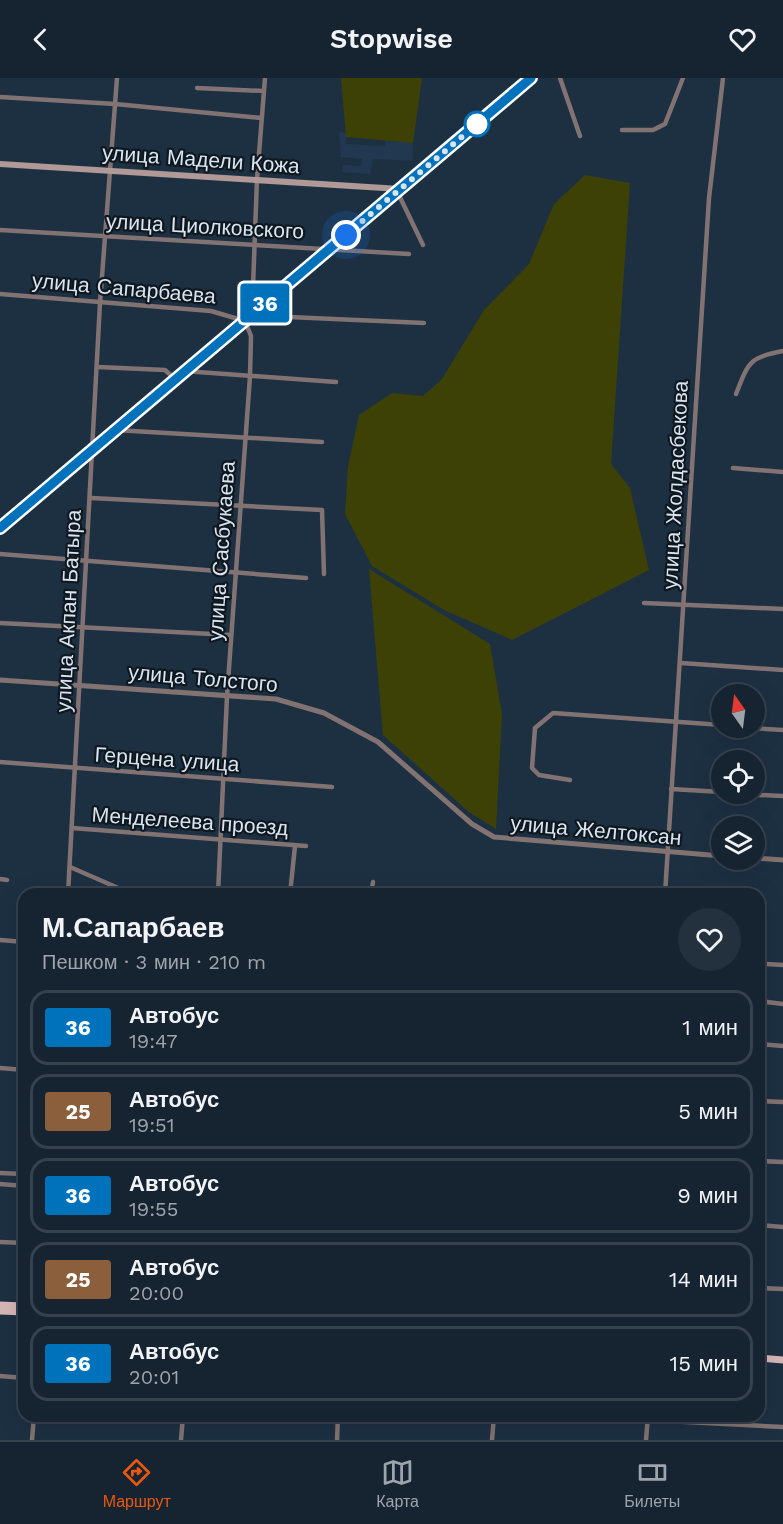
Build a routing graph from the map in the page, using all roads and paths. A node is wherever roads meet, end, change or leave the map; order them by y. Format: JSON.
{"nodes":[{"id":1,"x":117,"y":78,"type":"edge"},
{"id":2,"x":265,"y":78,"type":"edge"},
{"id":3,"x":531,"y":78,"type":"edge"},
{"id":4,"x":560,"y":78,"type":"edge"},
{"id":5,"x":683,"y":78,"type":"edge"},
{"id":6,"x":723,"y":78,"type":"edge"},
{"id":7,"x":197,"y":88,"type":"dead end"},
{"id":8,"x":264,"y":91,"type":"junction"},
{"id":9,"x":0,"y":97,"type":"edge"},
{"id":10,"x":115,"y":104,"type":"junction"},
{"id":11,"x":261,"y":118,"type":"junction"},
{"id":12,"x":622,"y":130,"type":"dead end"},
{"id":13,"x":580,"y":136,"type":"dead end"},
{"id":14,"x":0,"y":164,"type":"edge"},
{"id":15,"x":110,"y":169,"type":"junction"},
{"id":16,"x":257,"y":179,"type":"junction"},
{"id":17,"x":398,"y":190,"type":"junction"},
{"id":18,"x":0,"y":230,"type":"edge"},
{"id":19,"x":105,"y":237,"type":"junction"},
{"id":20,"x":255,"y":245,"type":"junction"},
{"id":21,"x":423,"y":245,"type":"dead end"},
{"id":22,"x":329,"y":249,"type":"junction"},
{"id":23,"x":409,"y":254,"type":"dead end"},
{"id":24,"x":0,"y":294,"type":"edge"},
{"id":25,"x":100,"y":303,"type":"junction"},
{"id":26,"x":263,"y":305,"type":"junction"},
{"id":27,"x":252,"y":314,"type":"junction"},
{"id":28,"x":244,"y":321,"type":"junction"},
{"id":29,"x":424,"y":323,"type":"dead end"},
{"id":30,"x":783,"y":351,"type":"edge"},
{"id":31,"x":98,"y":367,"type":"junction"},
{"id":32,"x":184,"y":371,"type":"junction"},
{"id":33,"x":250,"y":376,"type":"junction"},
{"id":34,"x":175,"y":379,"type":"junction"},
{"id":35,"x":336,"y":382,"type":"dead end"},
{"id":36,"x":736,"y":394,"type":"dead end"},
{"id":37,"x":115,"y":430,"type":"junction"},
{"id":38,"x":246,"y":439,"type":"junction"},
{"id":39,"x":322,"y":442,"type":"dead end"},
{"id":40,"x":93,"y":447,"type":"junction"},
{"id":41,"x":733,"y":468,"type":"dead end"},
{"id":42,"x":783,"y":472,"type":"edge"},
{"id":43,"x":91,"y":498,"type":"junction"},
{"id":44,"x":241,"y":507,"type":"junction"},
{"id":45,"x":0,"y":528,"type":"edge"},
{"id":46,"x":0,"y":554,"type":"edge"},
{"id":47,"x":88,"y":562,"type":"junction"},
{"id":48,"x":236,"y":571,"type":"junction"},
{"id":49,"x":324,"y":574,"type":"dead end"},
{"id":50,"x":306,"y":578,"type":"dead end"},
{"id":51,"x":644,"y":603,"type":"dead end"},
{"id":52,"x":685,"y":603,"type":"junction"},
{"id":53,"x":783,"y":609,"type":"edge"},
{"id":54,"x":0,"y":623,"type":"edge"},
{"id":55,"x":84,"y":629,"type":"junction"},
{"id":56,"x":231,"y":635,"type":"junction"},
{"id":57,"x":681,"y":663,"type":"junction"},
{"id":58,"x":783,"y":670,"type":"edge"},
{"id":59,"x":0,"y":680,"type":"edge"},
{"id":60,"x":81,"y":686,"type":"junction"},
{"id":61,"x":227,"y":696,"type":"junction"},
{"id":62,"x":676,"y":720,"type":"junction"},
{"id":63,"x":711,"y":724,"type":"edge"},
{"id":64,"x":765,"y":729,"type":"edge"},
{"id":65,"x":783,"y":730,"type":"edge"},
{"id":66,"x":0,"y":762,"type":"edge"},
{"id":67,"x":76,"y":768,"type":"junction"},
{"id":68,"x":225,"y":780,"type":"junction"},
{"id":69,"x":570,"y":780,"type":"dead end"},
{"id":70,"x":332,"y":787,"type":"dead end"},
{"id":71,"x":671,"y":789,"type":"junction"},
{"id":72,"x":711,"y":791,"type":"edge"},
{"id":73,"x":765,"y":795,"type":"edge"},
{"id":74,"x":783,"y":796,"type":"edge"},
{"id":75,"x":472,"y":824,"type":"joint"},
{"id":76,"x":72,"y":828,"type":"junction"},
{"id":77,"x":221,"y":841,"type":"junction"},
{"id":78,"x":295,"y":846,"type":"junction"},
{"id":79,"x":306,"y":846,"type":"dead end"},
{"id":80,"x":667,"y":852,"type":"junction"},
{"id":81,"x":711,"y":855,"type":"edge"},
{"id":82,"x":765,"y":859,"type":"edge"},
{"id":83,"x":783,"y":860,"type":"edge"},
{"id":84,"x":70,"y":867,"type":"junction"},
{"id":85,"x":0,"y":879,"type":"edge"},
{"id":86,"x":7,"y":880,"type":"dead end"},
{"id":87,"x":373,"y":882,"type":"dead end"},
{"id":88,"x":68,"y":888,"type":"edge"},
{"id":89,"x":118,"y":888,"type":"edge"},
{"id":90,"x":218,"y":888,"type":"edge"},
{"id":91,"x":291,"y":888,"type":"edge"},
{"id":92,"x":372,"y":888,"type":"edge"},
{"id":93,"x":664,"y":888,"type":"edge"},
{"id":94,"x":0,"y":940,"type":"edge"},
{"id":95,"x":18,"y":942,"type":"edge"},
{"id":96,"x":766,"y":964,"type":"dead end"},
{"id":97,"x":783,"y":964,"type":"edge"},
{"id":98,"x":765,"y":1002,"type":"edge"},
{"id":99,"x":783,"y":1004,"type":"edge"},
{"id":100,"x":765,"y":1044,"type":"edge"},
{"id":101,"x":783,"y":1046,"type":"edge"},
{"id":102,"x":0,"y":1068,"type":"edge"},
{"id":103,"x":18,"y":1070,"type":"edge"},
{"id":104,"x":765,"y":1101,"type":"edge"},
{"id":105,"x":783,"y":1102,"type":"edge"},
{"id":106,"x":765,"y":1161,"type":"edge"},
{"id":107,"x":783,"y":1162,"type":"edge"},
{"id":108,"x":0,"y":1173,"type":"edge"},
{"id":109,"x":18,"y":1174,"type":"edge"},
{"id":110,"x":0,"y":1184,"type":"edge"},
{"id":111,"x":18,"y":1186,"type":"edge"},
{"id":112,"x":765,"y":1226,"type":"edge"},
{"id":113,"x":783,"y":1227,"type":"edge"},
{"id":114,"x":0,"y":1242,"type":"edge"},
{"id":115,"x":18,"y":1243,"type":"edge"},
{"id":116,"x":765,"y":1288,"type":"edge"},
{"id":117,"x":783,"y":1289,"type":"edge"},
{"id":118,"x":0,"y":1305,"type":"edge"},
{"id":119,"x":18,"y":1306,"type":"edge"},
{"id":120,"x":0,"y":1311,"type":"edge"},
{"id":121,"x":18,"y":1312,"type":"edge"},
{"id":122,"x":765,"y":1356,"type":"edge"},
{"id":123,"x":783,"y":1358,"type":"edge"},
{"id":124,"x":0,"y":1376,"type":"edge"},
{"id":125,"x":18,"y":1378,"type":"edge"},
{"id":126,"x":34,"y":1422,"type":"edge"},
{"id":127,"x":182,"y":1422,"type":"edge"},
{"id":128,"x":338,"y":1422,"type":"edge"},
{"id":129,"x":494,"y":1422,"type":"edge"},
{"id":130,"x":648,"y":1422,"type":"edge"},
{"id":131,"x":708,"y":1422,"type":"edge"},
{"id":132,"x":783,"y":1427,"type":"edge"},
{"id":133,"x":32,"y":1440,"type":"edge"},
{"id":134,"x":181,"y":1440,"type":"edge"},
{"id":135,"x":337,"y":1440,"type":"edge"},
{"id":136,"x":492,"y":1440,"type":"edge"},
{"id":137,"x":646,"y":1440,"type":"edge"}],
"edges":[{"from":1,"to":10,"type":"street","name":"улица Акпан Батыра"},
{"from":2,"to":8,"type":"street"},
{"from":3,"to":17,"type":"main road"},
{"from":4,"to":13,"type":"street"},
{"from":5,"to":12,"type":"street"},
{"from":6,"to":52,"type":"street","name":"улица Жолдасбекова"},
{"from":7,"to":8,"type":"street"},
{"from":8,"to":11,"type":"street"},
{"from":9,"to":10,"type":"street"},
{"from":10,"to":11,"type":"street"},
{"from":10,"to":15,"type":"street","name":"улица Акпан Батыра"},
{"from":11,"to":16,"type":"street"},
{"from":14,"to":15,"type":"main road","name":"улица Мадели Кожа"},
{"from":15,"to":16,"type":"main road","name":"улица Мадели Кожа"},
{"from":15,"to":19,"type":"street","name":"улица Акпан Батыра"},
{"from":16,"to":17,"type":"main road","name":"улица Мадели Кожа"},
{"from":16,"to":20,"type":"street"},
{"from":17,"to":21,"type":"street"},
{"from":17,"to":22,"type":"main road"},
{"from":18,"to":19,"type":"street","name":"улица Циолковского"},
{"from":19,"to":20,"type":"street","name":"улица Циолковского"},
{"from":19,"to":25,"type":"street","name":"улица Акпан Батыра"},
{"from":20,"to":22,"type":"street","name":"улица Циолковского"},
{"from":20,"to":27,"type":"street"},
{"from":22,"to":23,"type":"street","name":"улица Циолковского"},
{"from":22,"to":26,"type":"main road"},
{"from":24,"to":25,"type":"street","name":"улица Сапарбаева"},
{"from":25,"to":28,"type":"street","name":"улица Сапарбаева"},
{"from":25,"to":31,"type":"street","name":"улица Акпан Батыра"},
{"from":26,"to":27,"type":"main road"},
{"from":26,"to":29,"type":"street"},
{"from":27,"to":28,"type":"main road"},
{"from":28,"to":32,"type":"main road"},
{"from":28,"to":33,"type":"street","name":"улица Сасбукаева"},
{"from":30,"to":36,"type":"street"},
{"from":31,"to":34,"type":"street"},
{"from":31,"to":40,"type":"street","name":"улица Акпан Батыра"},
{"from":32,"to":33,"type":"street"},
{"from":32,"to":34,"type":"main road"},
{"from":33,"to":35,"type":"street"},
{"from":33,"to":38,"type":"street","name":"улица Сасбукаева"},
{"from":34,"to":37,"type":"main road"},
{"from":37,"to":38,"type":"street"},
{"from":37,"to":40,"type":"main road"},
{"from":38,"to":39,"type":"street"},
{"from":38,"to":44,"type":"street","name":"улица Сасбукаева"},
{"from":40,"to":43,"type":"street","name":"улица Акпан Батыра"},
{"from":40,"to":45,"type":"main road"},
{"from":41,"to":42,"type":"street"},
{"from":43,"to":44,"type":"street"},
{"from":43,"to":47,"type":"street","name":"улица Акпан Батыра"},
{"from":44,"to":48,"type":"street","name":"улица Сасбукаева"},
{"from":44,"to":49,"type":"street"},
{"from":46,"to":47,"type":"street"},
{"from":47,"to":48,"type":"street"},
{"from":47,"to":55,"type":"street","name":"улица Акпан Батыра"},
{"from":48,"to":50,"type":"street"},
{"from":48,"to":56,"type":"street","name":"улица Сасбукаева"},
{"from":51,"to":52,"type":"street"},
{"from":52,"to":53,"type":"street"},
{"from":52,"to":57,"type":"street","name":"улица Жолдасбекова"},
{"from":54,"to":55,"type":"street"},
{"from":55,"to":56,"type":"street"},
{"from":55,"to":60,"type":"street","name":"улица Акпан Батыра"},
{"from":56,"to":61,"type":"street","name":"улица Сасбукаева"},
{"from":57,"to":58,"type":"street"},
{"from":57,"to":62,"type":"street","name":"улица Жолдасбекова"},
{"from":59,"to":60,"type":"street","name":"улица Толстого"},
{"from":60,"to":61,"type":"street","name":"улица Толстого"},
{"from":60,"to":67,"type":"street","name":"улица Акпан Батыра"},
{"from":61,"to":68,"type":"street","name":"улица Сасбукаева"},
{"from":61,"to":75,"type":"street","name":"улица Толстого"},
{"from":62,"to":63,"type":"street"},
{"from":62,"to":69,"type":"street"},
{"from":62,"to":71,"type":"street","name":"улица Жолдасбекова"},
{"from":64,"to":65,"type":"street"},
{"from":66,"to":67,"type":"street","name":"Герцена улица"},
{"from":67,"to":68,"type":"street","name":"Герцена улица"},
{"from":67,"to":76,"type":"street","name":"улица Акпан Батыра"},
{"from":68,"to":70,"type":"street","name":"Герцена улица"},
{"from":68,"to":77,"type":"street","name":"улица Сасбукаева"},
{"from":71,"to":72,"type":"street"},
{"from":71,"to":80,"type":"street","name":"улица Жолдасбекова"},
{"from":73,"to":74,"type":"street"},
{"from":75,"to":80,"type":"street","name":"улица Желтоксан"},
{"from":76,"to":77,"type":"street","name":"Менделеева проезд"},
{"from":76,"to":84,"type":"street","name":"улица Акпан Батыра"},
{"from":77,"to":78,"type":"street","name":"Менделеева проезд"},
{"from":77,"to":90,"type":"street","name":"улица Сасбукаева"},
{"from":78,"to":79,"type":"street","name":"Менделеева проезд"},
{"from":78,"to":91,"type":"street"},
{"from":80,"to":81,"type":"street","name":"улица Желтоксан"},
{"from":80,"to":93,"type":"street","name":"улица Жолдасбекова"},
{"from":82,"to":83,"type":"street"},
{"from":84,"to":88,"type":"street","name":"улица Акпан Батыра"},
{"from":84,"to":89,"type":"street"},
{"from":85,"to":86,"type":"street"},
{"from":87,"to":92,"type":"street"},
{"from":94,"to":95,"type":"street"},
{"from":96,"to":97,"type":"street"},
{"from":98,"to":99,"type":"street"},
{"from":100,"to":101,"type":"street"},
{"from":102,"to":103,"type":"street"},
{"from":104,"to":105,"type":"street"},
{"from":106,"to":107,"type":"street"},
{"from":108,"to":109,"type":"street"},
{"from":110,"to":111,"type":"street"},
{"from":112,"to":113,"type":"street"},
{"from":114,"to":115,"type":"street"},
{"from":116,"to":117,"type":"street"},
{"from":118,"to":119,"type":"main road"},
{"from":120,"to":121,"type":"main road"},
{"from":122,"to":123,"type":"main road"},
{"from":124,"to":125,"type":"street"},
{"from":126,"to":133,"type":"street"},
{"from":127,"to":134,"type":"street"},
{"from":128,"to":135,"type":"street"},
{"from":129,"to":136,"type":"street"},
{"from":130,"to":137,"type":"street"},
{"from":131,"to":132,"type":"street"}]}
